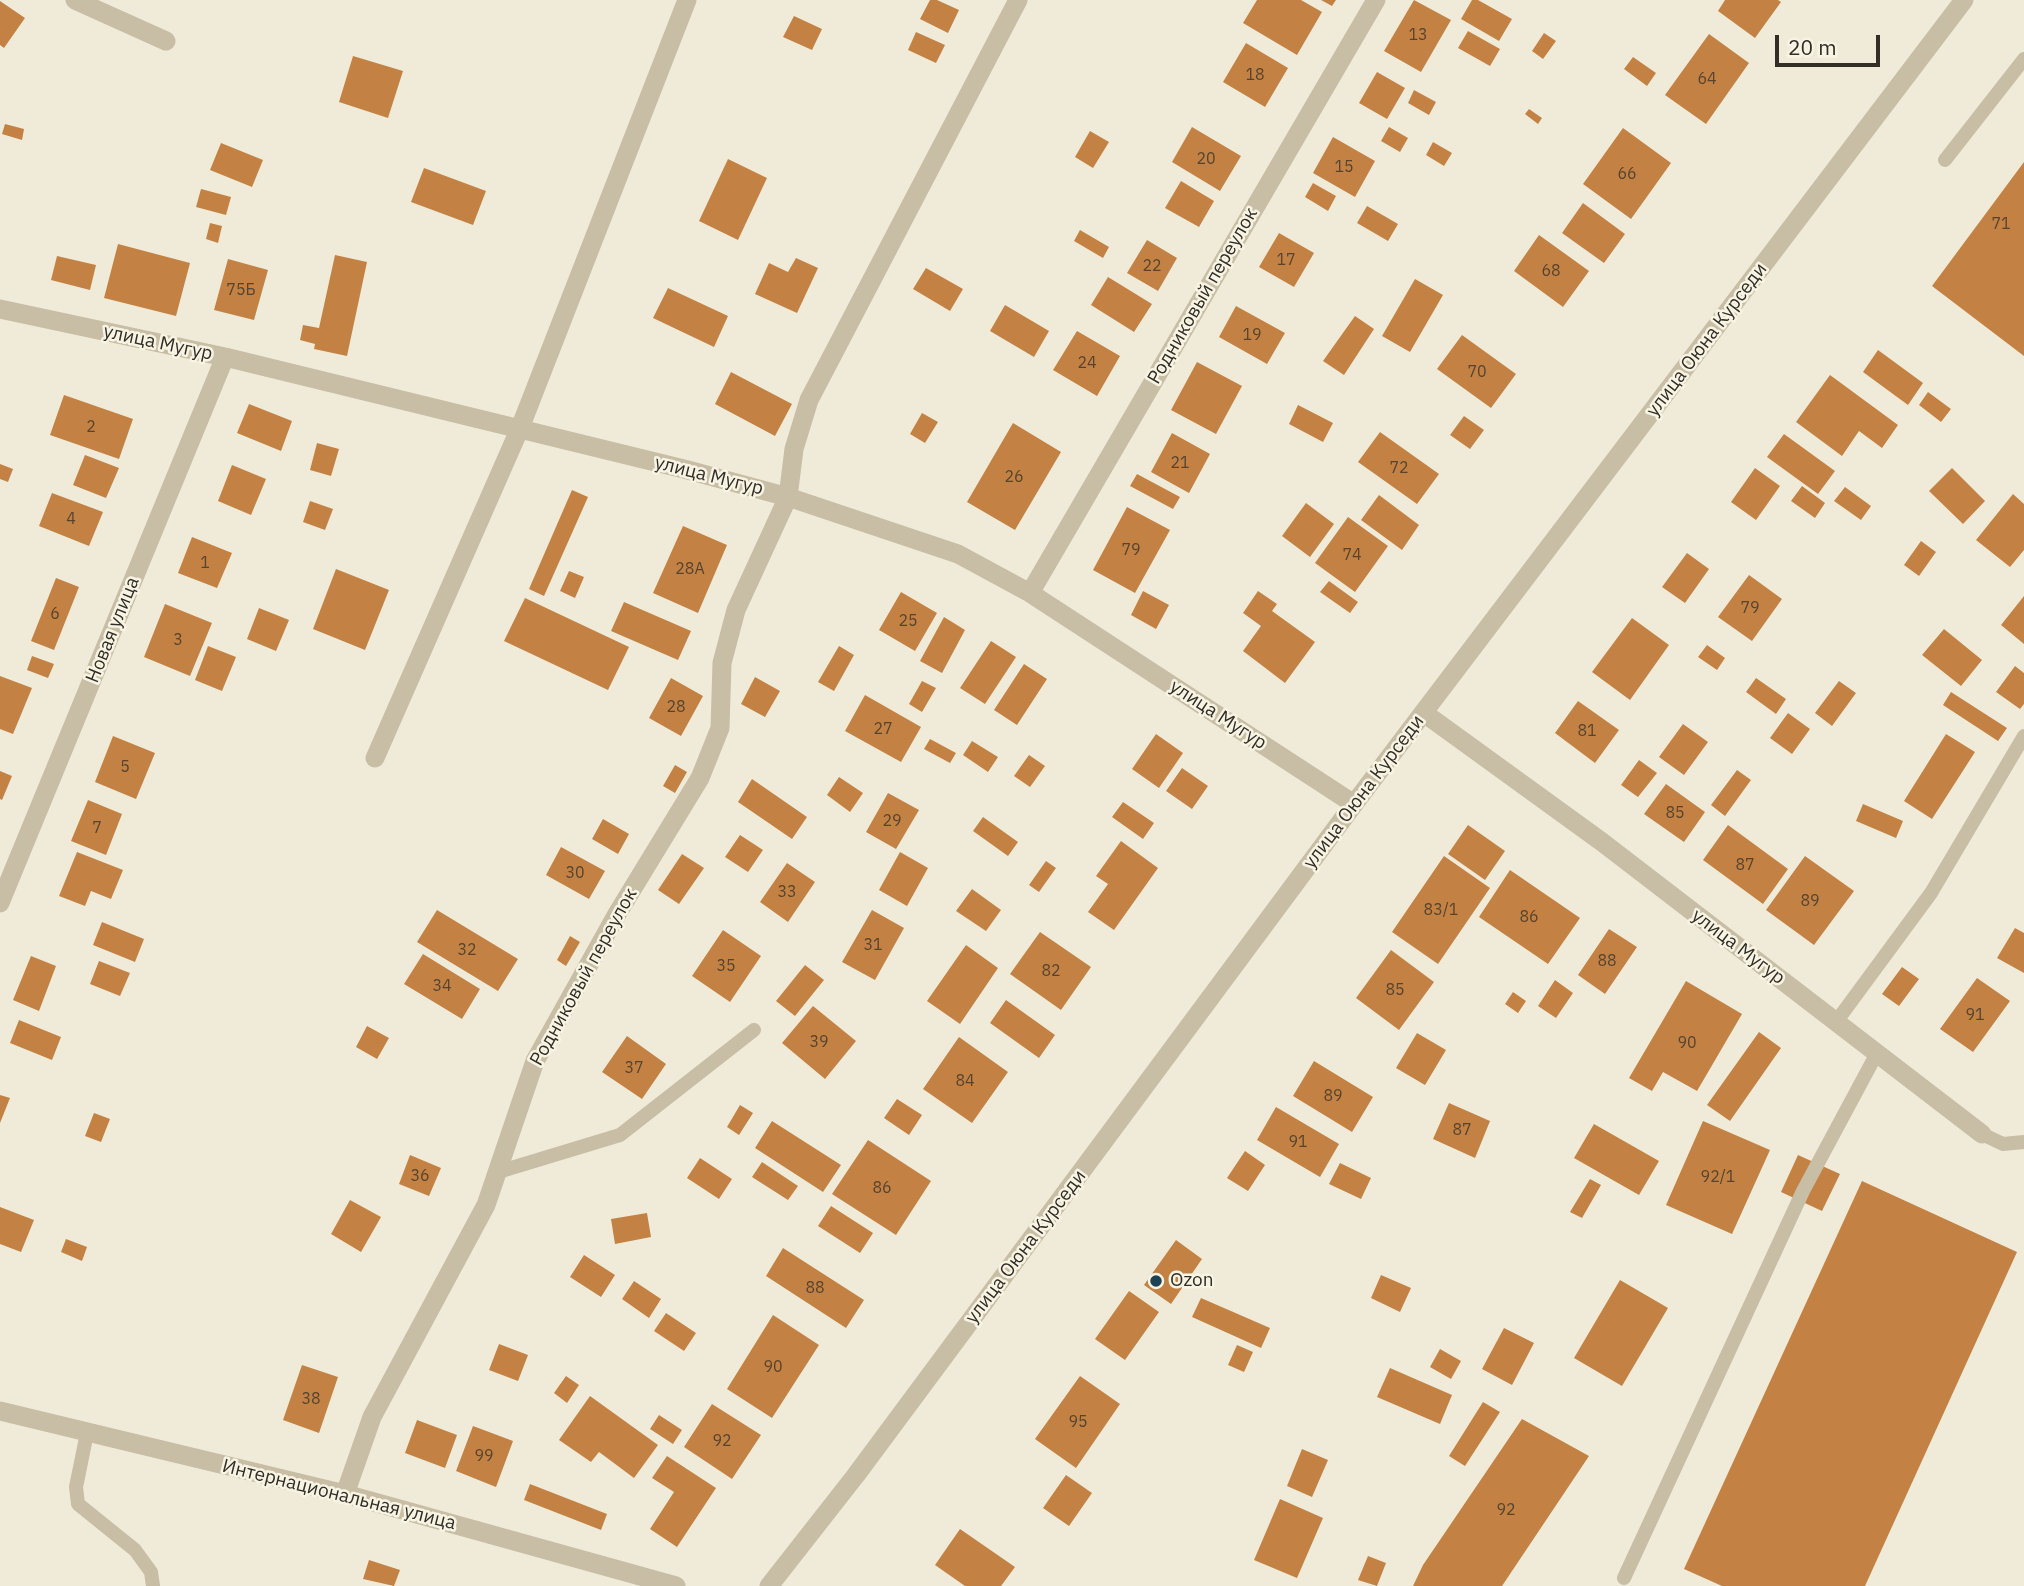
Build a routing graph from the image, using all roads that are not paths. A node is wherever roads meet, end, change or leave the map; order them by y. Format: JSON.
{"nodes":[{"id":1,"x":75,"y":0,"type":"edge"},
{"id":2,"x":687,"y":0,"type":"edge"},
{"id":3,"x":1018,"y":0,"type":"edge"},
{"id":4,"x":1376,"y":0,"type":"edge"},
{"id":5,"x":1964,"y":0,"type":"edge"},
{"id":6,"x":166,"y":41,"type":"dead end"},
{"id":7,"x":2024,"y":59,"type":"edge"},
{"id":8,"x":1945,"y":160,"type":"dead end"},
{"id":9,"x":0,"y":309,"type":"edge"},
{"id":10,"x":225,"y":357,"type":"junction"},
{"id":11,"x":520,"y":428,"type":"junction"},
{"id":12,"x":788,"y":496,"type":"junction"},
{"id":13,"x":1030,"y":593,"type":"junction"},
{"id":14,"x":1424,"y":713,"type":"junction"},
{"id":15,"x":2024,"y":736,"type":"edge"},
{"id":16,"x":374,"y":758,"type":"dead end"},
{"id":17,"x":1354,"y":804,"type":"junction"},
{"id":18,"x":0,"y":903,"type":"edge"},
{"id":19,"x":1836,"y":1022,"type":"junction"},
{"id":20,"x":754,"y":1030,"type":"dead end"},
{"id":21,"x":1877,"y":1053,"type":"junction"},
{"id":22,"x":1982,"y":1134,"type":"joint"},
{"id":23,"x":2024,"y":1142,"type":"edge"},
{"id":24,"x":498,"y":1172,"type":"junction"},
{"id":25,"x":0,"y":1411,"type":"edge"},
{"id":26,"x":87,"y":1433,"type":"junction"},
{"id":27,"x":345,"y":1494,"type":"junction"},
{"id":28,"x":1624,"y":1578,"type":"dead end"},
{"id":29,"x":153,"y":1586,"type":"edge"},
{"id":30,"x":676,"y":1586,"type":"edge"},
{"id":31,"x":769,"y":1586,"type":"edge"}],
"edges":[{"from":1,"to":6,"type":"street"},
{"from":2,"to":11,"type":"street"},
{"from":3,"to":12,"type":"street","name":"Родниковый переулок"},
{"from":4,"to":13,"type":"street","name":"Родниковый переулок"},
{"from":5,"to":14,"type":"street","name":"улица Оюна Курседи"},
{"from":7,"to":8,"type":"lane"},
{"from":9,"to":10,"type":"street","name":"улица Мугур"},
{"from":10,"to":11,"type":"street","name":"улица Мугур"},
{"from":10,"to":18,"type":"street","name":"Новая улица"},
{"from":11,"to":12,"type":"street","name":"улица Мугур"},
{"from":11,"to":16,"type":"street"},
{"from":12,"to":13,"type":"street","name":"улица Мугур"},
{"from":12,"to":24,"type":"street","name":"Родниковый переулок"},
{"from":13,"to":17,"type":"street","name":"улица Мугур"},
{"from":14,"to":17,"type":"street","name":"улица Оюна Курседи"},
{"from":14,"to":19,"type":"street","name":"улица Мугур"},
{"from":15,"to":19,"type":"lane"},
{"from":17,"to":31,"type":"street","name":"улица Оюна Курседи"},
{"from":19,"to":21,"type":"street","name":"улица Мугур"},
{"from":20,"to":24,"type":"lane"},
{"from":21,"to":22,"type":"street","name":"улица Мугур"},
{"from":21,"to":28,"type":"lane"},
{"from":22,"to":23,"type":"lane"},
{"from":24,"to":27,"type":"street","name":"Родниковый переулок"},
{"from":25,"to":26,"type":"street","name":"Интернациональная улица"},
{"from":26,"to":27,"type":"street","name":"Интернациональная улица"},
{"from":26,"to":29,"type":"lane"},
{"from":27,"to":30,"type":"street","name":"Интернациональная улица"}]}
